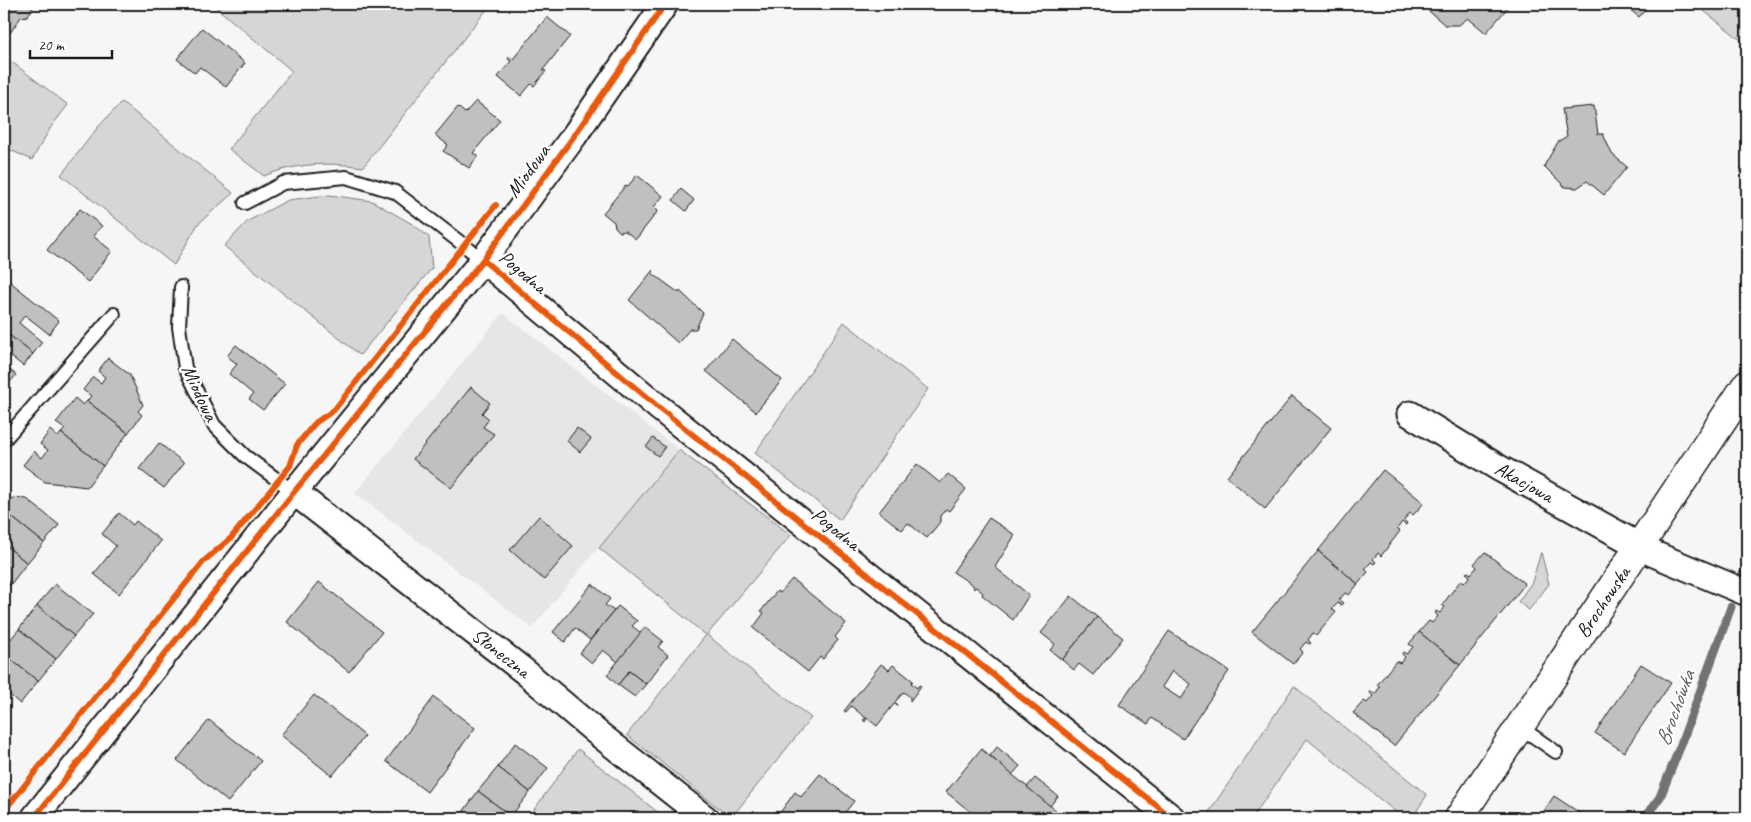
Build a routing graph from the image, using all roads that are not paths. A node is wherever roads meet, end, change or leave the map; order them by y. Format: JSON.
{"nodes":[{"id":1,"x":665,"y":4,"type":"edge"},
{"id":2,"x":244,"y":203,"type":"dead end"},
{"id":3,"x":483,"y":260,"type":"junction"},
{"id":4,"x":181,"y":287,"type":"dead end"},
{"id":5,"x":114,"y":314,"type":"dead end"},
{"id":6,"x":1747,"y":384,"type":"edge"},
{"id":7,"x":1410,"y":414,"type":"dead end"},
{"id":8,"x":4,"y":440,"type":"edge"},
{"id":9,"x":294,"y":492,"type":"junction"},
{"id":10,"x":1641,"y":546,"type":"junction"},
{"id":11,"x":1747,"y":593,"type":"edge"},
{"id":12,"x":1520,"y":727,"type":"junction"},
{"id":13,"x":1556,"y":752,"type":"dead end"},
{"id":14,"x":34,"y":818,"type":"edge"},
{"id":15,"x":705,"y":818,"type":"edge"},
{"id":16,"x":1172,"y":818,"type":"edge"},
{"id":17,"x":1459,"y":818,"type":"edge"}],
"edges":[{"from":1,"to":3,"type":"street","name":"Miodowa"},
{"from":2,"to":3,"type":"lane"},
{"from":3,"to":9,"type":"street","name":"Miodowa"},
{"from":3,"to":16,"type":"street","name":"Pogodna"},
{"from":4,"to":9,"type":"lane","name":"Miodowa"},
{"from":5,"to":8,"type":"lane"},
{"from":6,"to":10,"type":"street","name":"Brochowska"},
{"from":7,"to":10,"type":"street","name":"Akacjowa"},
{"from":9,"to":14,"type":"street","name":"Miodowa"},
{"from":9,"to":15,"type":"street","name":"Słoneczna"},
{"from":10,"to":11,"type":"street","name":"Akacjowa"},
{"from":10,"to":12,"type":"street","name":"Brochowska"},
{"from":12,"to":13,"type":"lane"},
{"from":12,"to":17,"type":"street","name":"Brochowska"}]}
